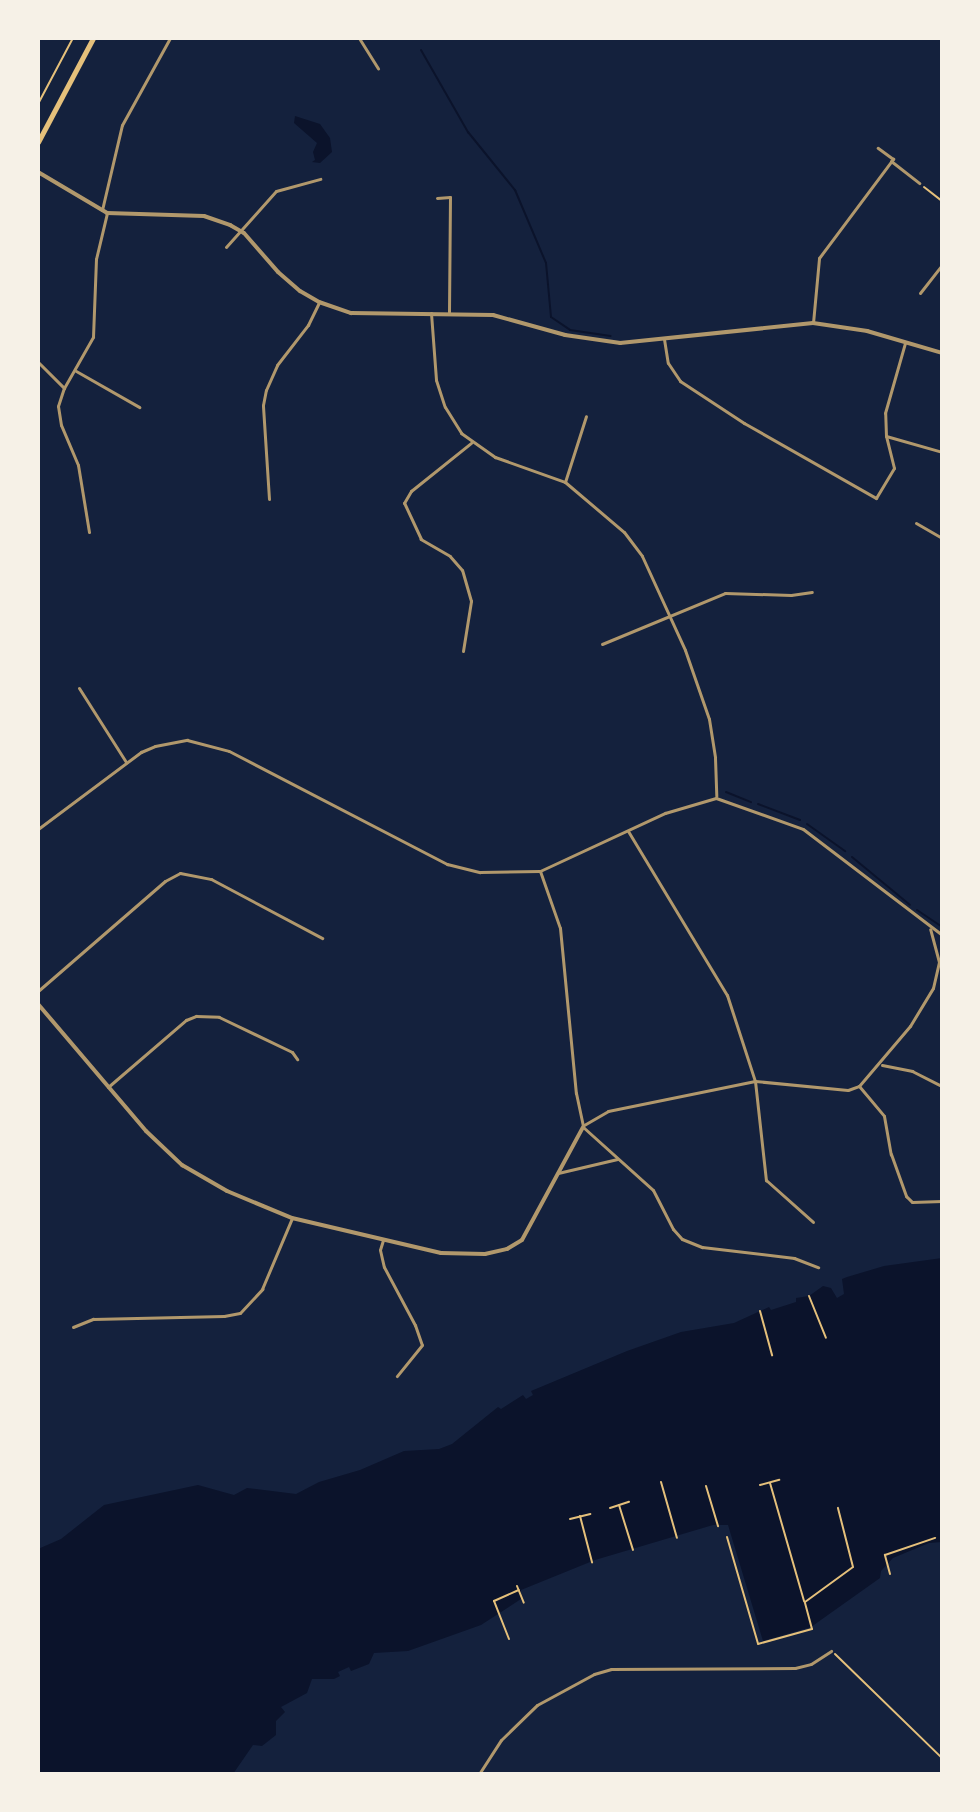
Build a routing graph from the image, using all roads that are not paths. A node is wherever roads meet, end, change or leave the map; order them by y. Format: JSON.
{"nodes":[{"id":1,"x":93,"y":38,"type":"edge"},
{"id":2,"x":170,"y":38,"type":"edge"},
{"id":3,"x":359,"y":38,"type":"edge"},
{"id":4,"x":378,"y":69,"type":"dead end"},
{"id":5,"x":38,"y":142,"type":"edge"},
{"id":6,"x":878,"y":148,"type":"dead end"},
{"id":7,"x":891,"y":161,"type":"junction"},
{"id":8,"x":38,"y":172,"type":"edge"},
{"id":9,"x":320,"y":179,"type":"dead end"},
{"id":10,"x":919,"y":183,"type":"road end"},
{"id":11,"x":437,"y":198,"type":"dead end"},
{"id":12,"x":104,"y":212,"type":"junction"},
{"id":13,"x":240,"y":230,"type":"junction"},
{"id":14,"x":226,"y":247,"type":"dead end"},
{"id":15,"x":942,"y":265,"type":"edge"},
{"id":16,"x":920,"y":293,"type":"dead end"},
{"id":17,"x":319,"y":302,"type":"junction"},
{"id":18,"x":449,"y":312,"type":"junction"},
{"id":19,"x":431,"y":313,"type":"junction"},
{"id":20,"x":813,"y":323,"type":"junction"},
{"id":21,"x":664,"y":339,"type":"junction"},
{"id":22,"x":905,"y":343,"type":"junction"},
{"id":23,"x":942,"y":353,"type":"edge"},
{"id":24,"x":38,"y":362,"type":"edge"},
{"id":25,"x":75,"y":370,"type":"junction"},
{"id":26,"x":64,"y":388,"type":"junction"},
{"id":27,"x":139,"y":407,"type":"dead end"},
{"id":28,"x":586,"y":416,"type":"dead end"},
{"id":29,"x":886,"y":436,"type":"junction"},
{"id":30,"x":471,"y":443,"type":"junction"},
{"id":31,"x":942,"y":452,"type":"edge"},
{"id":32,"x":565,"y":482,"type":"junction"},
{"id":33,"x":269,"y":499,"type":"dead end"},
{"id":34,"x":916,"y":523,"type":"dead end"},
{"id":35,"x":89,"y":532,"type":"dead end"},
{"id":36,"x":942,"y":538,"type":"edge"},
{"id":37,"x":812,"y":592,"type":"dead end"},
{"id":38,"x":670,"y":615,"type":"junction"},
{"id":39,"x":602,"y":644,"type":"dead end"},
{"id":40,"x":463,"y":651,"type":"dead end"},
{"id":41,"x":79,"y":688,"type":"dead end"},
{"id":42,"x":126,"y":762,"type":"junction"},
{"id":43,"x":716,"y":798,"type":"junction"},
{"id":44,"x":38,"y":829,"type":"edge"},
{"id":45,"x":628,"y":831,"type":"junction"},
{"id":46,"x":540,"y":871,"type":"junction"},
{"id":47,"x":930,"y":929,"type":"junction"},
{"id":48,"x":942,"y":935,"type":"edge"},
{"id":49,"x":322,"y":938,"type":"dead end"},
{"id":50,"x":941,"y":960,"type":"edge"},
{"id":51,"x":38,"y":991,"type":"edge"},
{"id":52,"x":38,"y":1004,"type":"edge"},
{"id":53,"x":297,"y":1059,"type":"dead end"},
{"id":54,"x":880,"y":1065,"type":"junction"},
{"id":55,"x":755,"y":1081,"type":"junction"},
{"id":56,"x":859,"y":1086,"type":"junction"},
{"id":57,"x":942,"y":1086,"type":"edge"},
{"id":58,"x":108,"y":1087,"type":"junction"},
{"id":59,"x":583,"y":1127,"type":"junction"},
{"id":60,"x":618,"y":1158,"type":"junction"},
{"id":61,"x":558,"y":1173,"type":"junction"},
{"id":62,"x":942,"y":1201,"type":"edge"},
{"id":63,"x":292,"y":1218,"type":"junction"},
{"id":64,"x":813,"y":1222,"type":"dead end"},
{"id":65,"x":383,"y":1240,"type":"junction"},
{"id":66,"x":818,"y":1267,"type":"dead end"},
{"id":67,"x":73,"y":1327,"type":"dead end"},
{"id":68,"x":397,"y":1376,"type":"dead end"},
{"id":69,"x":38,"y":1439,"type":"edge"},
{"id":70,"x":38,"y":1458,"type":"edge"},
{"id":71,"x":831,"y":1651,"type":"road end"},
{"id":72,"x":479,"y":1774,"type":"edge"}],
"edges":[{"from":1,"to":5,"type":"main road"},
{"from":2,"to":12,"type":"street"},
{"from":3,"to":4,"type":"street"},
{"from":6,"to":7,"type":"street"},
{"from":7,"to":10,"type":"street"},
{"from":7,"to":20,"type":"street"},
{"from":8,"to":12,"type":"street"},
{"from":9,"to":13,"type":"street"},
{"from":11,"to":18,"type":"street"},
{"from":12,"to":13,"type":"street"},
{"from":12,"to":25,"type":"street"},
{"from":13,"to":14,"type":"street"},
{"from":13,"to":17,"type":"street"},
{"from":15,"to":16,"type":"street"},
{"from":17,"to":19,"type":"street"},
{"from":17,"to":33,"type":"street"},
{"from":18,"to":19,"type":"street"},
{"from":18,"to":21,"type":"street"},
{"from":19,"to":30,"type":"street"},
{"from":20,"to":21,"type":"street"},
{"from":20,"to":22,"type":"street"},
{"from":21,"to":29,"type":"street"},
{"from":22,"to":23,"type":"street"},
{"from":22,"to":29,"type":"street"},
{"from":24,"to":26,"type":"street"},
{"from":25,"to":26,"type":"street"},
{"from":25,"to":27,"type":"street"},
{"from":26,"to":35,"type":"street"},
{"from":28,"to":32,"type":"street"},
{"from":29,"to":31,"type":"street"},
{"from":30,"to":32,"type":"street"},
{"from":30,"to":40,"type":"street"},
{"from":32,"to":38,"type":"street"},
{"from":34,"to":36,"type":"street"},
{"from":37,"to":38,"type":"street"},
{"from":38,"to":39,"type":"street"},
{"from":38,"to":43,"type":"street"},
{"from":41,"to":42,"type":"street"},
{"from":42,"to":44,"type":"street"},
{"from":42,"to":46,"type":"street"},
{"from":43,"to":45,"type":"street"},
{"from":43,"to":47,"type":"street"},
{"from":45,"to":46,"type":"street"},
{"from":45,"to":55,"type":"street"},
{"from":46,"to":59,"type":"street"},
{"from":47,"to":48,"type":"street"},
{"from":47,"to":50,"type":"street"},
{"from":49,"to":51,"type":"street"},
{"from":50,"to":54,"type":"street"},
{"from":52,"to":58,"type":"street"},
{"from":53,"to":58,"type":"street"},
{"from":54,"to":56,"type":"street"},
{"from":54,"to":57,"type":"street"},
{"from":55,"to":56,"type":"street"},
{"from":55,"to":59,"type":"street"},
{"from":55,"to":64,"type":"street"},
{"from":56,"to":62,"type":"street"},
{"from":58,"to":63,"type":"street"},
{"from":59,"to":60,"type":"street"},
{"from":59,"to":61,"type":"street"},
{"from":60,"to":61,"type":"street"},
{"from":60,"to":66,"type":"street"},
{"from":61,"to":65,"type":"street"},
{"from":63,"to":65,"type":"street"},
{"from":63,"to":67,"type":"street"},
{"from":65,"to":68,"type":"street"},
{"from":69,"to":70,"type":"street"},
{"from":71,"to":72,"type":"street"}]}
